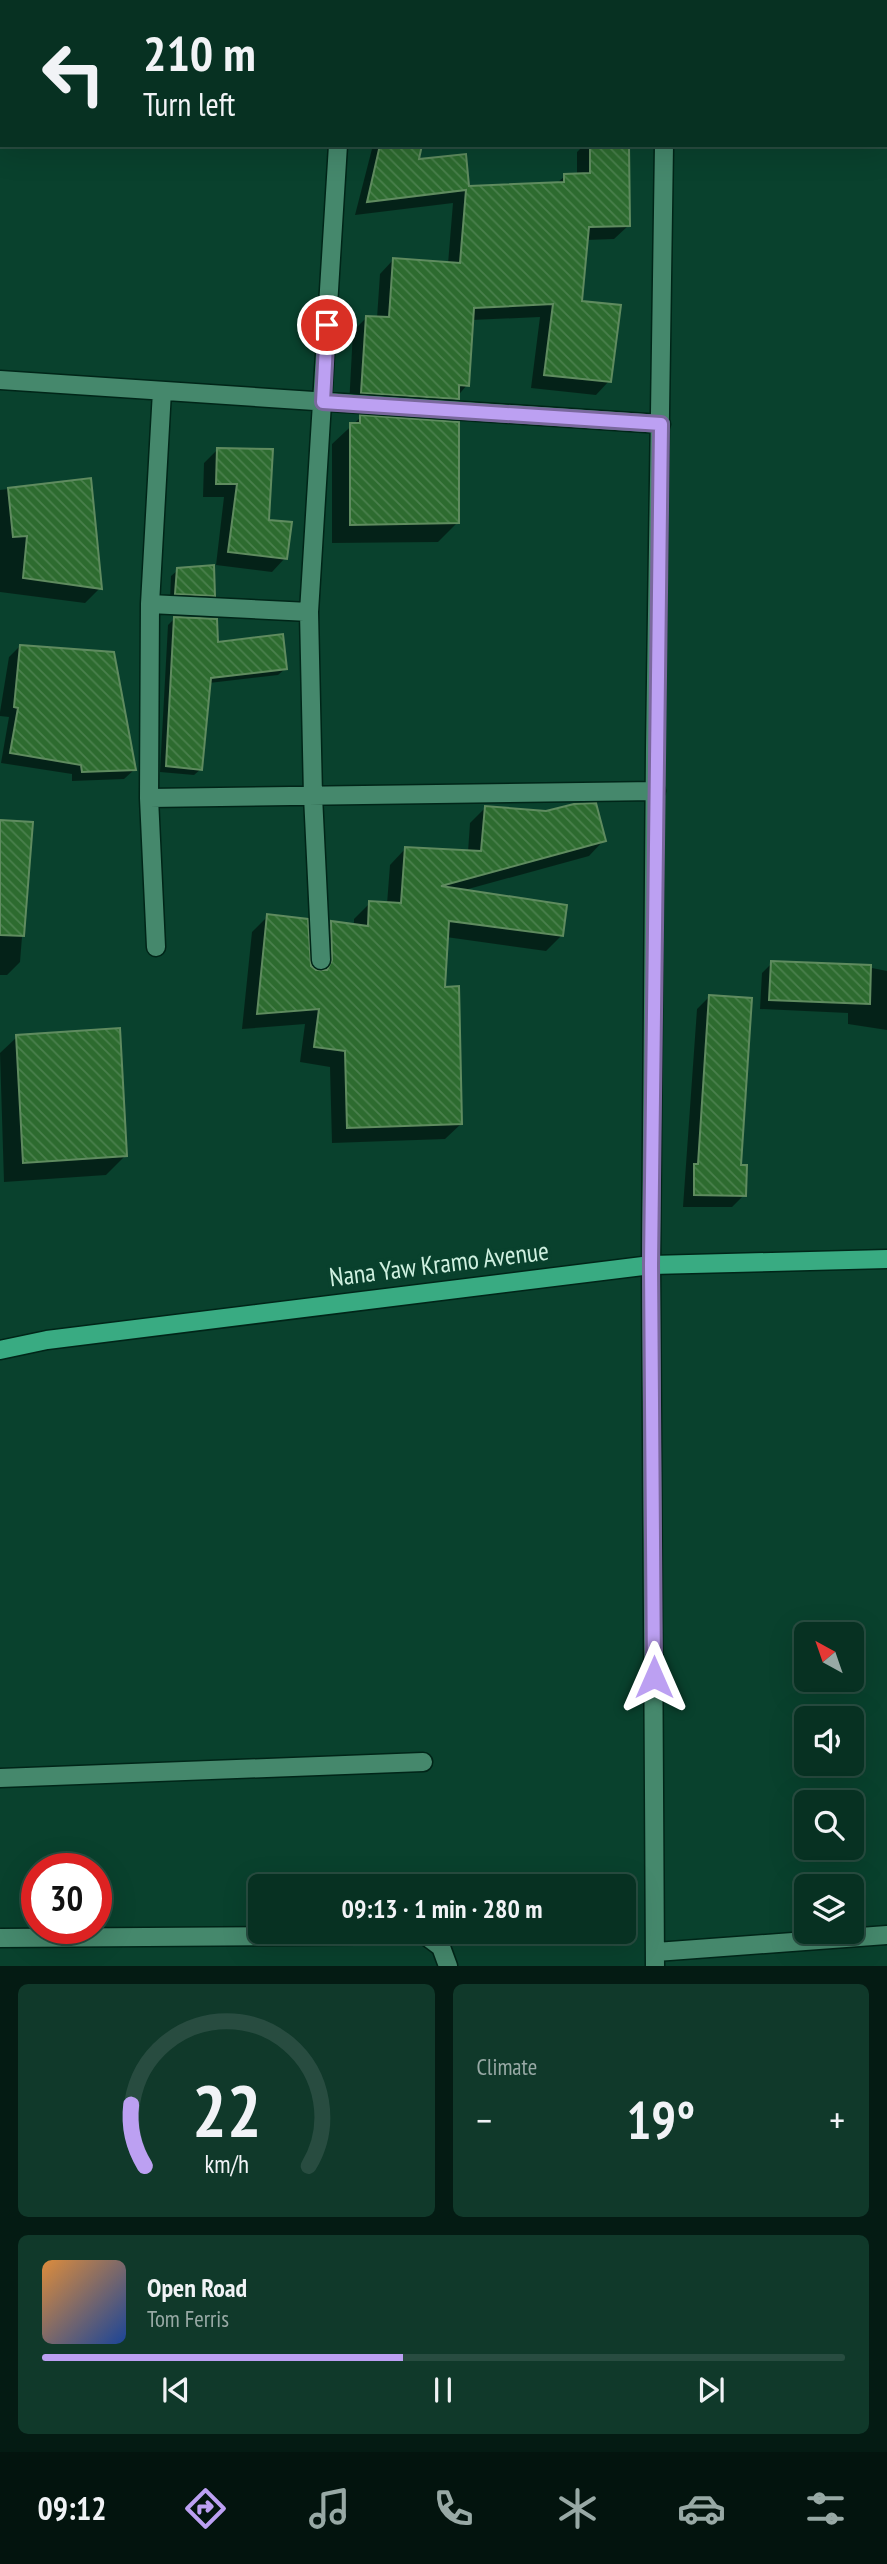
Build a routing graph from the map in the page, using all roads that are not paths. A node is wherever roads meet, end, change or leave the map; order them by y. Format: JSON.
{"nodes":[{"id":1,"x":338,"y":147,"type":"edge"},
{"id":2,"x":664,"y":147,"type":"edge"},
{"id":3,"x":0,"y":380,"type":"edge"},
{"id":4,"x":162,"y":391,"type":"junction"},
{"id":5,"x":323,"y":402,"type":"junction"},
{"id":6,"x":661,"y":424,"type":"junction"},
{"id":7,"x":150,"y":604,"type":"junction"},
{"id":8,"x":309,"y":612,"type":"junction"},
{"id":9,"x":656,"y":792,"type":"junction"},
{"id":10,"x":313,"y":796,"type":"junction"},
{"id":11,"x":149,"y":798,"type":"junction"},
{"id":12,"x":156,"y":947,"type":"dead end"},
{"id":13,"x":321,"y":960,"type":"dead end"},
{"id":14,"x":887,"y":1259,"type":"edge"},
{"id":15,"x":651,"y":1265,"type":"junction"},
{"id":16,"x":0,"y":1350,"type":"edge"},
{"id":17,"x":423,"y":1762,"type":"dead end"},
{"id":18,"x":0,"y":1778,"type":"edge"},
{"id":19,"x":887,"y":1935,"type":"edge"},
{"id":20,"x":0,"y":1938,"type":"edge"},
{"id":21,"x":655,"y":1959,"type":"edge"},
{"id":22,"x":448,"y":1965,"type":"edge"}],
"edges":[{"from":1,"to":5,"type":"street"},
{"from":2,"to":6,"type":"street"},
{"from":3,"to":4,"type":"street"},
{"from":4,"to":5,"type":"street"},
{"from":4,"to":7,"type":"street"},
{"from":5,"to":6,"type":"street"},
{"from":5,"to":8,"type":"street"},
{"from":6,"to":9,"type":"street"},
{"from":7,"to":8,"type":"street"},
{"from":7,"to":11,"type":"street"},
{"from":8,"to":10,"type":"street"},
{"from":9,"to":10,"type":"street"},
{"from":9,"to":15,"type":"street"},
{"from":10,"to":11,"type":"street"},
{"from":10,"to":13,"type":"street"},
{"from":11,"to":12,"type":"street"},
{"from":14,"to":15,"type":"main road","name":"Nana Yaw Kramo Avenue"},
{"from":15,"to":16,"type":"main road","name":"Nana Yaw Kramo Avenue"},
{"from":15,"to":21,"type":"street"},
{"from":17,"to":18,"type":"street"},
{"from":19,"to":21,"type":"street"},
{"from":20,"to":22,"type":"street"}]}
